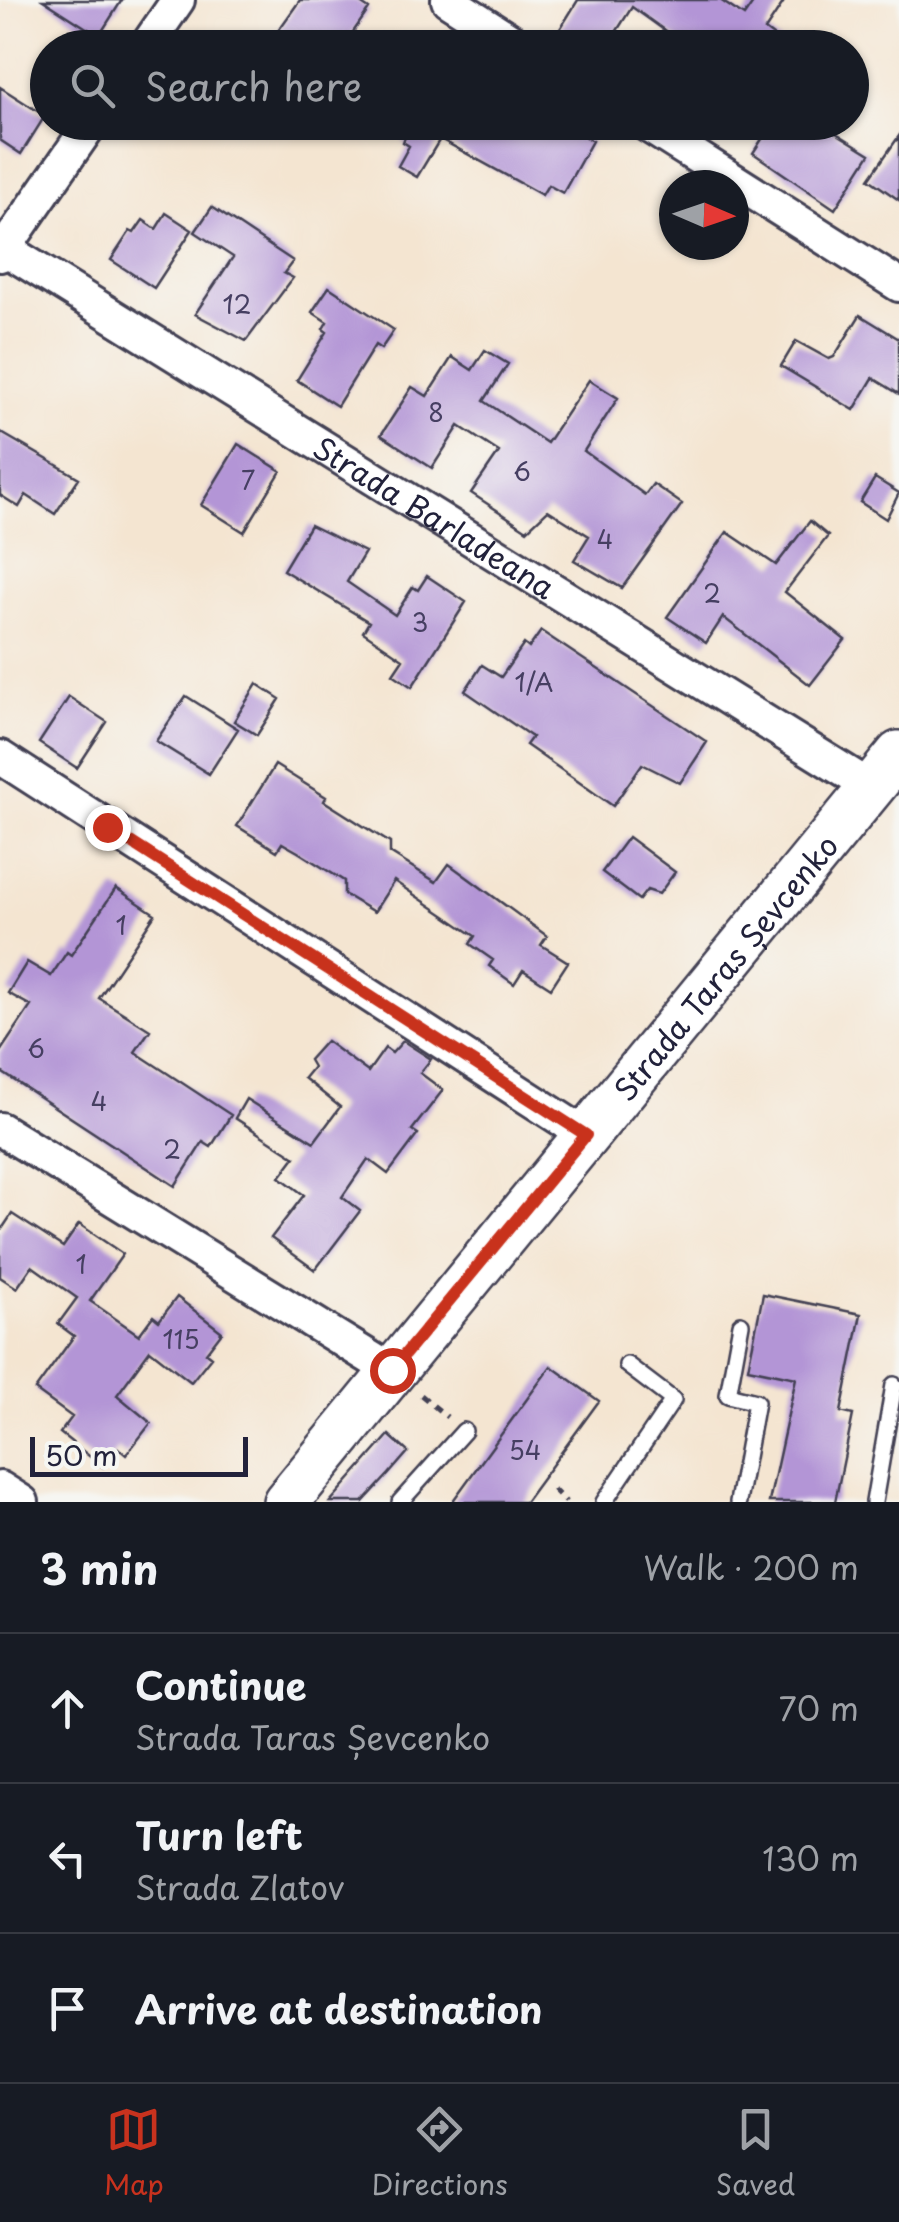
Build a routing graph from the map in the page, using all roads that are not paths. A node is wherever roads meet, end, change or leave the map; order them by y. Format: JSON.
{"nodes":[{"id":1,"x":178,"y":0,"type":"edge"},
{"id":2,"x":448,"y":0,"type":"edge"},
{"id":3,"x":157,"y":30,"type":"edge"},
{"id":4,"x":495,"y":30,"type":"edge"},
{"id":5,"x":79,"y":140,"type":"edge"},
{"id":6,"x":670,"y":140,"type":"edge"},
{"id":7,"x":1,"y":250,"type":"edge"},
{"id":8,"x":899,"y":285,"type":"edge"},
{"id":9,"x":0,"y":757,"type":"edge"},
{"id":10,"x":885,"y":771,"type":"edge"},
{"id":11,"x":0,"y":1129,"type":"edge"},
{"id":12,"x":586,"y":1135,"type":"junction"},
{"id":13,"x":741,"y":1324,"type":"dead end"},
{"id":14,"x":627,"y":1365,"type":"dead end"},
{"id":15,"x":392,"y":1370,"type":"junction"},
{"id":16,"x":894,"y":1385,"type":"dead end"},
{"id":17,"x":464,"y":1431,"type":"road end"},
{"id":18,"x":0,"y":1488,"type":"edge"},
{"id":19,"x":22,"y":1502,"type":"edge"},
{"id":20,"x":286,"y":1502,"type":"edge"},
{"id":21,"x":400,"y":1502,"type":"edge"},
{"id":22,"x":604,"y":1502,"type":"edge"},
{"id":23,"x":738,"y":1502,"type":"edge"},
{"id":24,"x":874,"y":1502,"type":"edge"}],
"edges":[{"from":1,"to":3,"type":"street"},
{"from":2,"to":4,"type":"street"},
{"from":5,"to":7,"type":"street"},
{"from":6,"to":8,"type":"street"},
{"from":7,"to":10,"type":"street","name":"Strada Barladeana"},
{"from":9,"to":12,"type":"street"},
{"from":10,"to":12,"type":"main road","name":"Strada Taras Șevcenko"},
{"from":11,"to":15,"type":"street"},
{"from":12,"to":15,"type":"main road","name":"Strada Taras Șevcenko"},
{"from":13,"to":23,"type":"lane"},
{"from":14,"to":22,"type":"lane"},
{"from":15,"to":20,"type":"main road","name":"Strada Taras Șevcenko"},
{"from":16,"to":24,"type":"lane"},
{"from":17,"to":21,"type":"lane"},
{"from":18,"to":19,"type":"street"}]}
